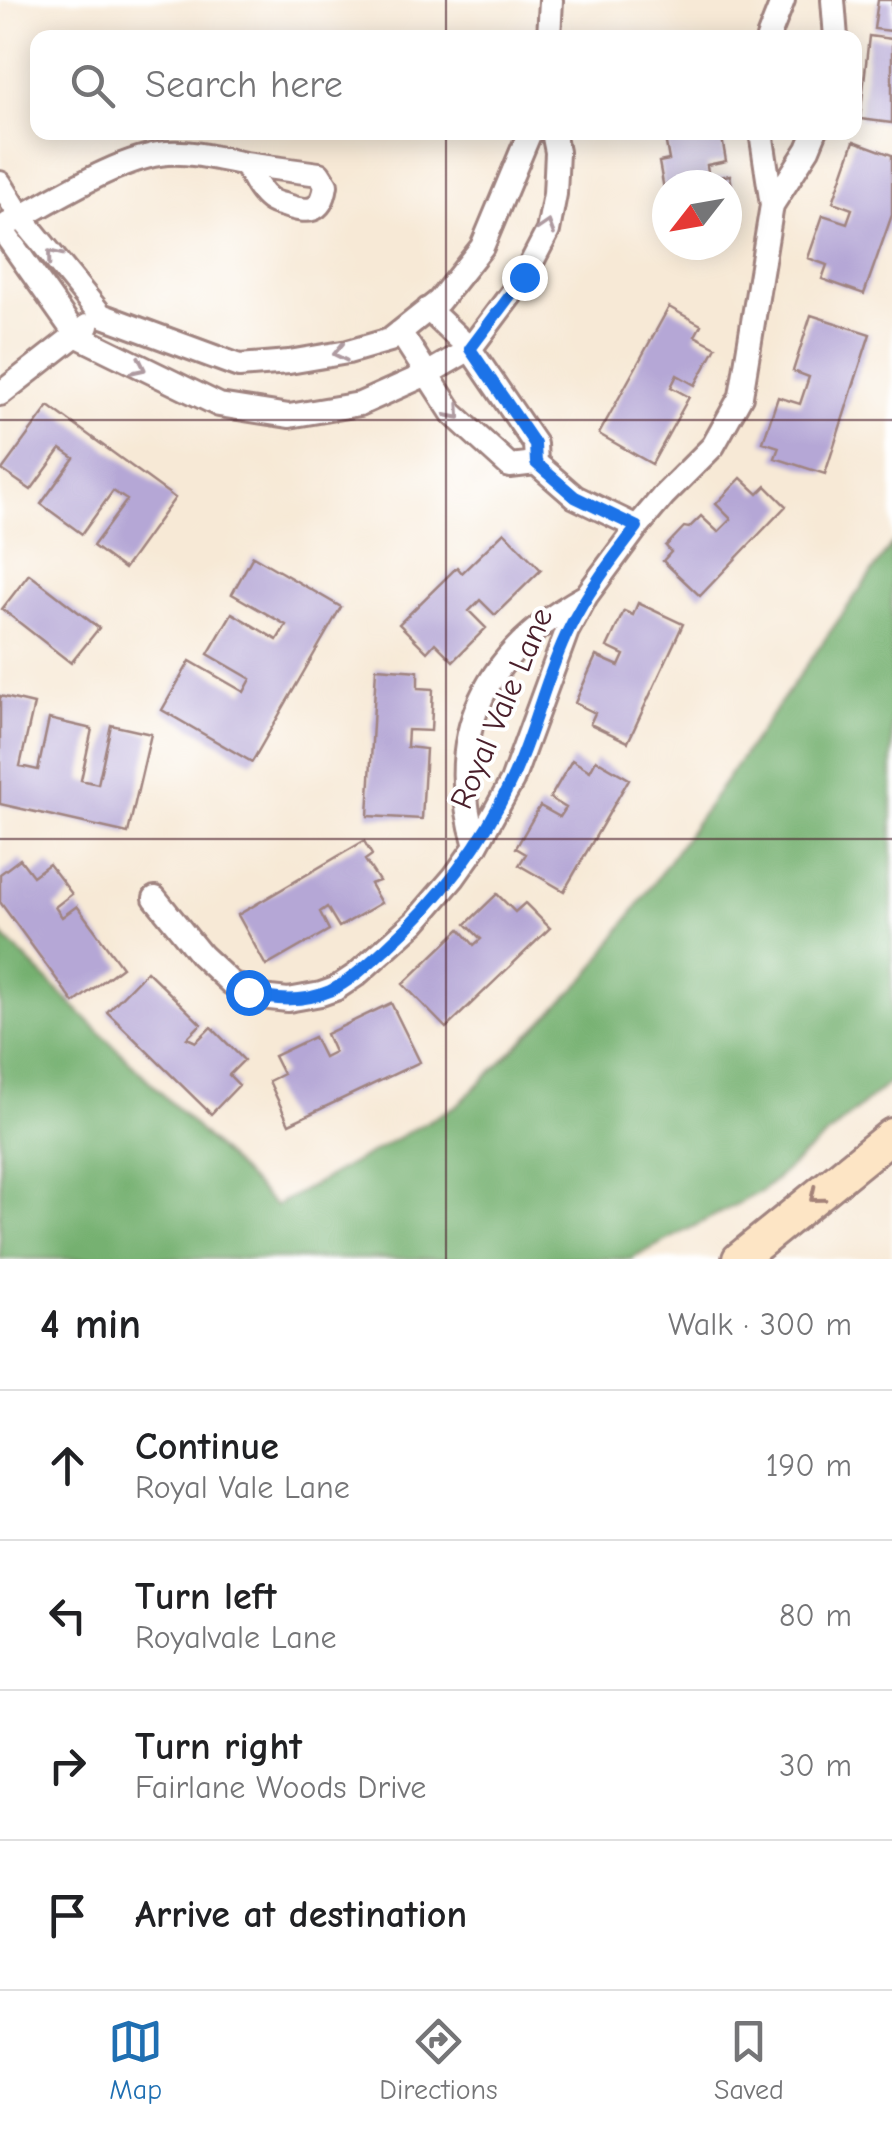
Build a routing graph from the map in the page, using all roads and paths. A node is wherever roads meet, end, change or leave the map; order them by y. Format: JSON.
{"nodes":[{"id":1,"x":551,"y":0,"type":"edge"},
{"id":2,"x":783,"y":0,"type":"edge"},
{"id":3,"x":833,"y":0,"type":"edge"},
{"id":4,"x":549,"y":30,"type":"edge"},
{"id":5,"x":771,"y":30,"type":"edge"},
{"id":6,"x":835,"y":30,"type":"edge"},
{"id":7,"x":527,"y":140,"type":"edge"},
{"id":8,"x":555,"y":140,"type":"edge"},
{"id":9,"x":761,"y":140,"type":"edge"},
{"id":10,"x":812,"y":140,"type":"edge"},
{"id":11,"x":246,"y":164,"type":"dead end"},
{"id":12,"x":0,"y":182,"type":"edge"},
{"id":13,"x":772,"y":204,"type":"junction"},
{"id":14,"x":7,"y":224,"type":"edge"},
{"id":15,"x":428,"y":310,"type":"junction"},
{"id":16,"x":101,"y":315,"type":"junction"},
{"id":17,"x":400,"y":332,"type":"junction"},
{"id":18,"x":76,"y":334,"type":"junction"},
{"id":19,"x":470,"y":349,"type":"junction"},
{"id":20,"x":426,"y":374,"type":"junction"},
{"id":21,"x":0,"y":394,"type":"edge"},
{"id":22,"x":536,"y":463,"type":"junction"},
{"id":23,"x":637,"y":527,"type":"junction"},
{"id":24,"x":586,"y":596,"type":"junction"},
{"id":25,"x":476,"y":846,"type":"junction"},
{"id":26,"x":156,"y":898,"type":"dead end"},
{"id":27,"x":892,"y":1135,"type":"edge"},
{"id":28,"x":738,"y":1259,"type":"edge"}],
"edges":[{"from":1,"to":4,"type":"street"},
{"from":2,"to":5,"type":"street"},
{"from":3,"to":6,"type":"street"},
{"from":7,"to":15,"type":"street"},
{"from":19,"to":8,"type":"street","one_way":true},
{"from":9,"to":13,"type":"street","name":"Royal Vale Lane"},
{"from":10,"to":13,"type":"street","name":"Royal Vale Lane"},
{"from":11,"to":14,"type":"street"},
{"from":12,"to":14,"type":"street"},
{"from":13,"to":23,"type":"street","name":"Royal Vale Lane"},
{"from":16,"to":14,"type":"street","one_way":true},
{"from":14,"to":18,"type":"street"},
{"from":15,"to":17,"type":"street"},
{"from":15,"to":19,"type":"street"},
{"from":17,"to":16,"type":"street","one_way":true},
{"from":16,"to":18,"type":"street"},
{"from":17,"to":20,"type":"street"},
{"from":18,"to":20,"type":"street","one_way":true},
{"from":18,"to":21,"type":"street"},
{"from":19,"to":20,"type":"street"},
{"from":19,"to":22,"type":"street"},
{"from":20,"to":22,"type":"street","one_way":true},
{"from":22,"to":23,"type":"street"},
{"from":23,"to":24,"type":"street","name":"Royal Vale Lane"},
{"from":24,"to":25,"type":"street","name":"Royal Vale Lane"},
{"from":24,"to":25,"type":"street","name":"Royal Vale Lane"},
{"from":25,"to":26,"type":"street","name":"Royal Vale Lane"},
{"from":27,"to":28,"type":"street","one_way":true}]}
